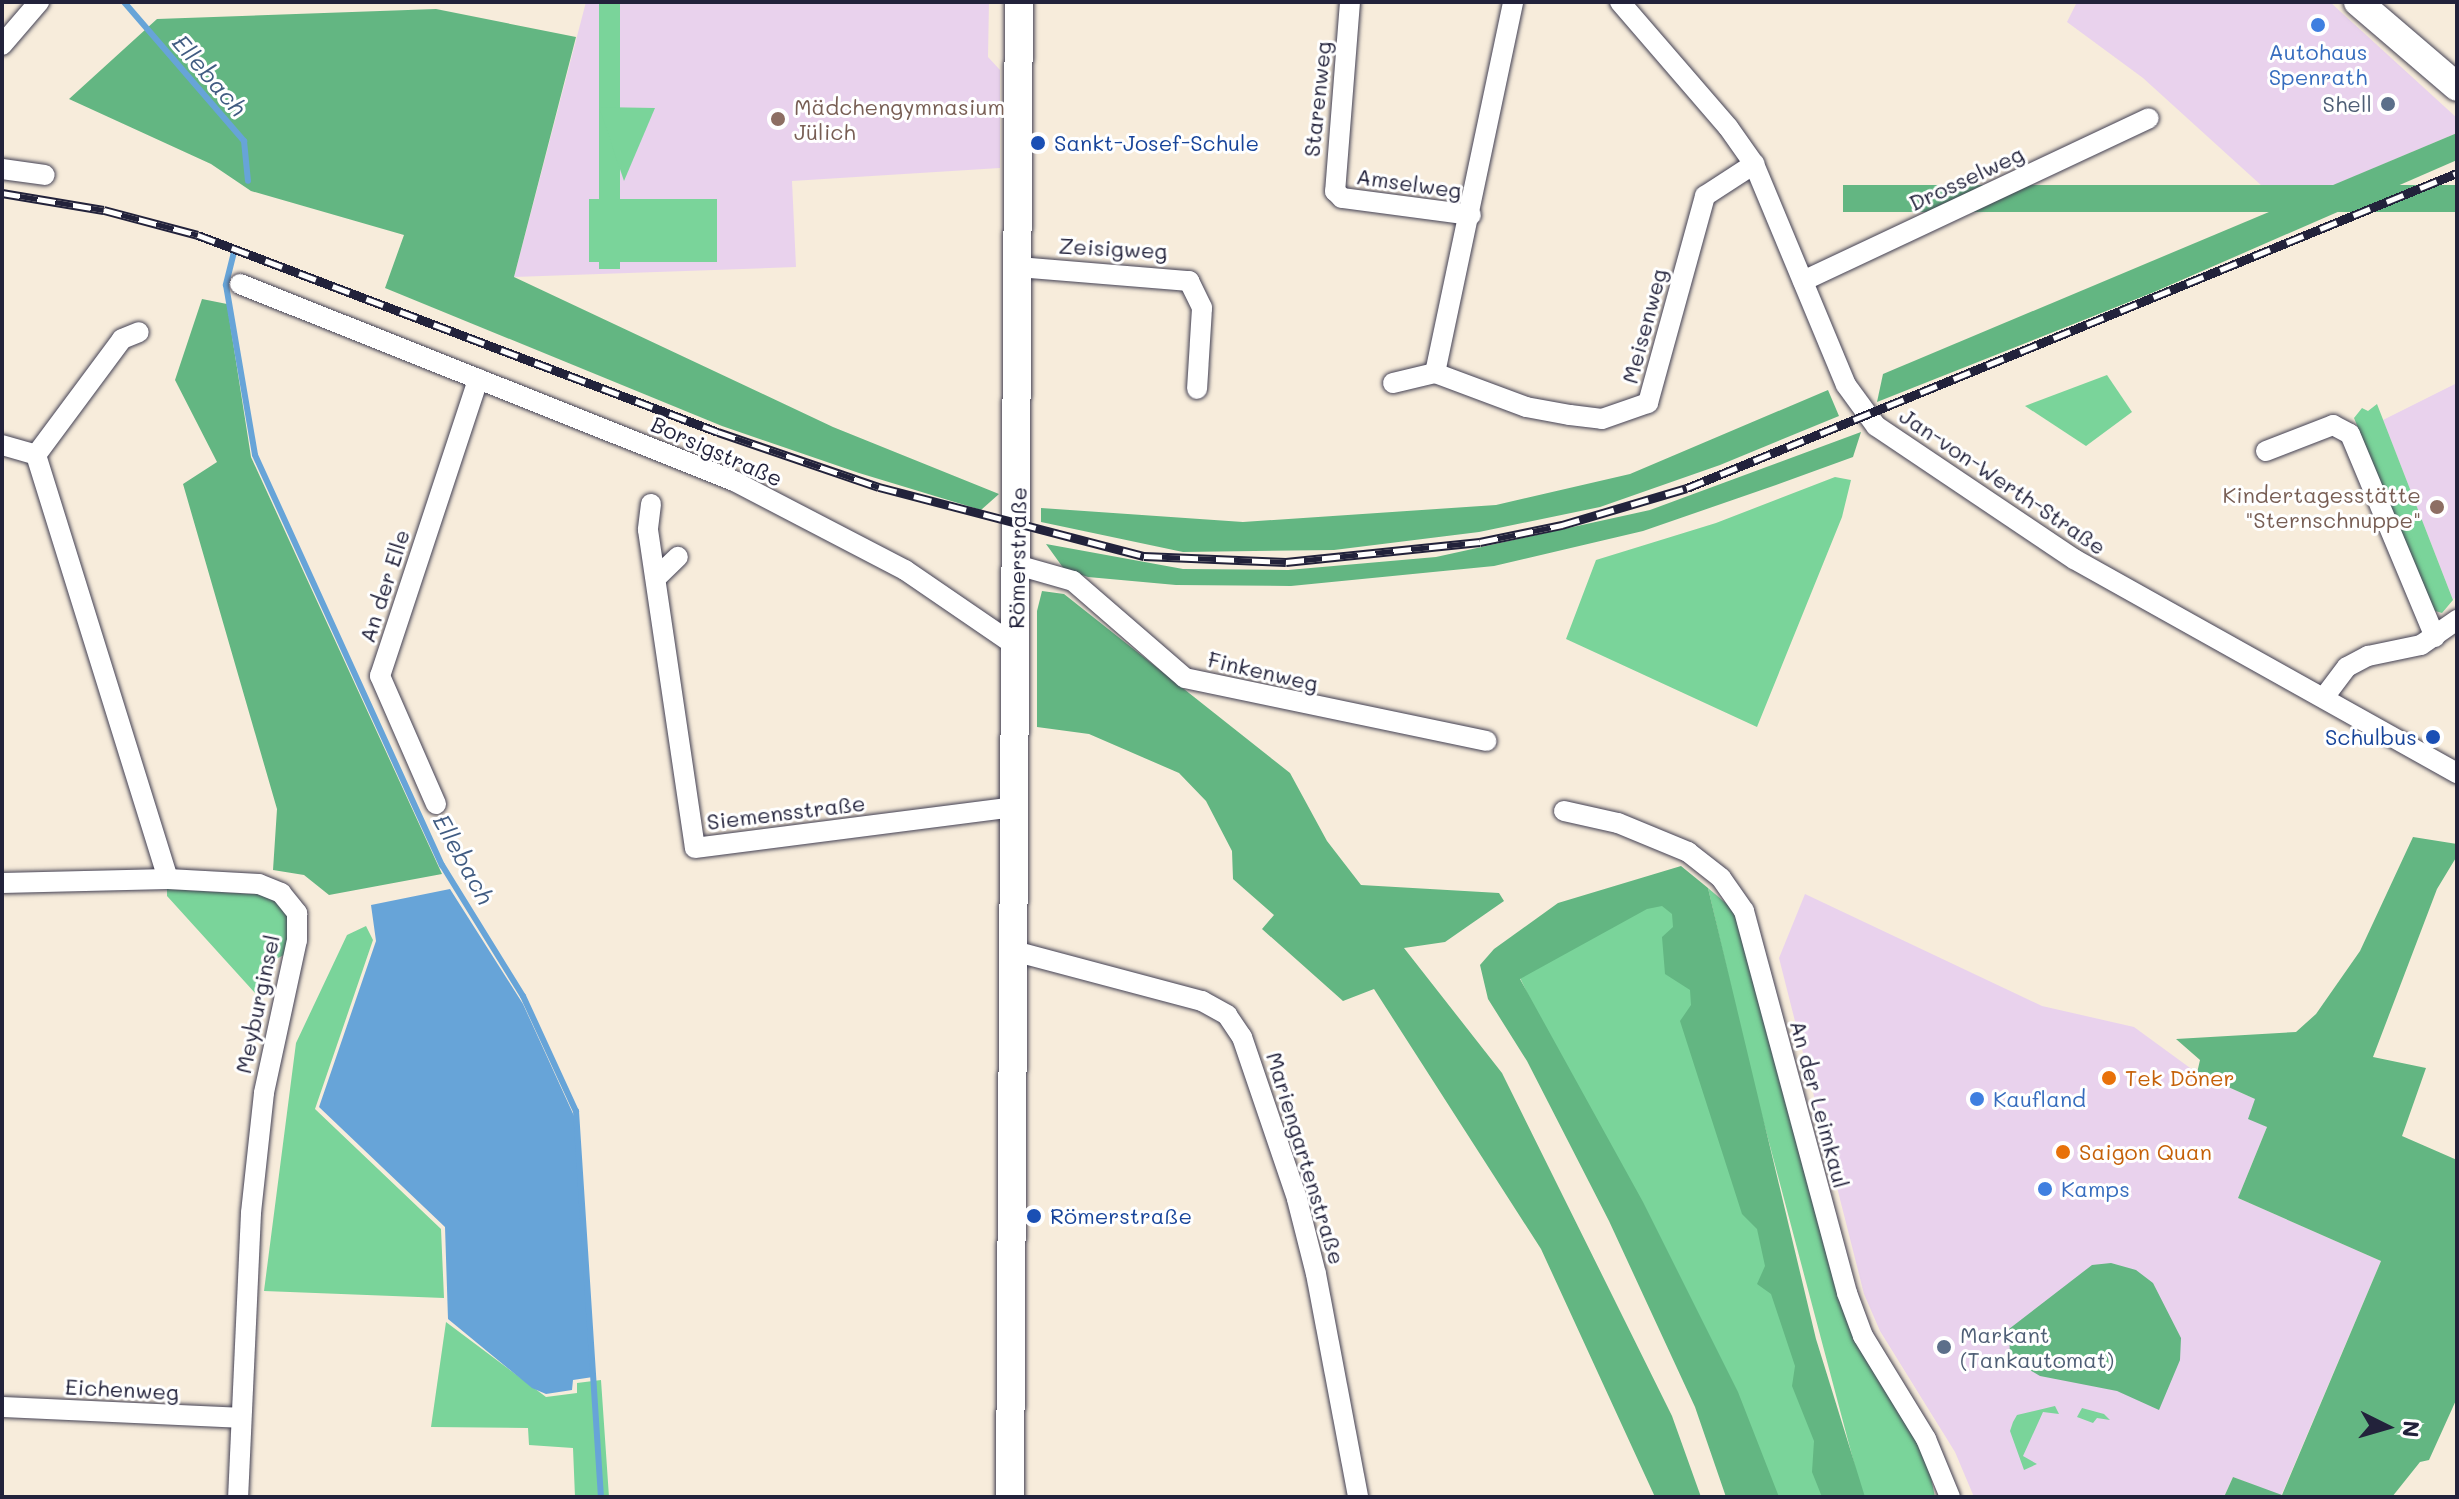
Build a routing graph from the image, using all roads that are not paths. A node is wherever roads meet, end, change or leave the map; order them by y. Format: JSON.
{"nodes":[{"id":1,"x":39,"y":2,"type":"edge"},
{"id":2,"x":1019,"y":2,"type":"edge"},
{"id":3,"x":1350,"y":2,"type":"edge"},
{"id":4,"x":1513,"y":2,"type":"edge"},
{"id":5,"x":1620,"y":2,"type":"edge"},
{"id":6,"x":2358,"y":2,"type":"edge"},
{"id":7,"x":2,"y":45,"type":"edge"},
{"id":8,"x":2457,"y":87,"type":"edge"},
{"id":9,"x":2149,"y":118,"type":"dead end"},
{"id":10,"x":1754,"y":164,"type":"junction"},
{"id":11,"x":2,"y":169,"type":"edge"},
{"id":12,"x":45,"y":175,"type":"dead end"},
{"id":13,"x":1342,"y":198,"type":"joint"},
{"id":14,"x":1471,"y":215,"type":"junction"},
{"id":15,"x":1018,"y":267,"type":"junction"},
{"id":16,"x":1803,"y":281,"type":"junction"},
{"id":17,"x":240,"y":284,"type":"dead end"},
{"id":18,"x":139,"y":332,"type":"dead end"},
{"id":19,"x":378,"y":340,"type":"junction"},
{"id":20,"x":356,"y":349,"type":"dead end"},
{"id":21,"x":1435,"y":373,"type":"junction"},
{"id":22,"x":478,"y":379,"type":"junction"},
{"id":23,"x":1393,"y":383,"type":"dead end"},
{"id":24,"x":1197,"y":389,"type":"dead end"},
{"id":25,"x":2,"y":445,"type":"edge"},
{"id":26,"x":2266,"y":451,"type":"dead end"},
{"id":27,"x":36,"y":455,"type":"junction"},
{"id":28,"x":651,"y":504,"type":"dead end"},
{"id":29,"x":678,"y":557,"type":"dead end"},
{"id":30,"x":1017,"y":565,"type":"junction"},
{"id":31,"x":657,"y":577,"type":"junction"},
{"id":32,"x":2457,"y":620,"type":"edge"},
{"id":33,"x":2435,"y":637,"type":"junction"},
{"id":34,"x":1016,"y":646,"type":"junction"},
{"id":35,"x":2325,"y":696,"type":"junction"},
{"id":36,"x":1486,"y":741,"type":"dead end"},
{"id":37,"x":2457,"y":773,"type":"edge"},
{"id":38,"x":436,"y":804,"type":"dead end"},
{"id":39,"x":1013,"y":807,"type":"junction"},
{"id":40,"x":1564,"y":811,"type":"dead end"},
{"id":41,"x":168,"y":879,"type":"junction"},
{"id":42,"x":2,"y":883,"type":"edge"},
{"id":43,"x":1010,"y":950,"type":"junction"},
{"id":44,"x":2,"y":1407,"type":"edge"},
{"id":45,"x":240,"y":1418,"type":"junction"},
{"id":46,"x":238,"y":1497,"type":"edge"},
{"id":47,"x":1010,"y":1497,"type":"edge"},
{"id":48,"x":1358,"y":1497,"type":"edge"},
{"id":49,"x":1950,"y":1497,"type":"edge"}],
"edges":[{"from":1,"to":7,"type":"street"},
{"from":2,"to":15,"type":"main road","name":"Römerstraße"},
{"from":3,"to":13,"type":"street","name":"Starenweg"},
{"from":4,"to":14,"type":"street"},
{"from":5,"to":10,"type":"street","name":"Jan-von-Werth-Straße"},
{"from":6,"to":8,"type":"main road"},
{"from":9,"to":16,"type":"street","name":"Drosselweg"},
{"from":10,"to":16,"type":"street","name":"Jan-von-Werth-Straße"},
{"from":10,"to":21,"type":"street","name":"Meisenweg"},
{"from":11,"to":12,"type":"street"},
{"from":13,"to":14,"type":"street","name":"Amselweg"},
{"from":14,"to":21,"type":"street"},
{"from":15,"to":24,"type":"street","name":"Zeisigweg"},
{"from":15,"to":30,"type":"main road","name":"Römerstraße"},
{"from":16,"to":35,"type":"street","name":"Jan-von-Werth-Straße"},
{"from":17,"to":19,"type":"street","name":"Borsigstraße"},
{"from":18,"to":27,"type":"street"},
{"from":19,"to":20,"type":"street"},
{"from":19,"to":22,"type":"street","name":"Borsigstraße"},
{"from":21,"to":23,"type":"street"},
{"from":22,"to":34,"type":"street","name":"Borsigstraße"},
{"from":22,"to":38,"type":"street","name":"An der Elle"},
{"from":25,"to":27,"type":"street"},
{"from":26,"to":33,"type":"street"},
{"from":27,"to":41,"type":"street"},
{"from":28,"to":31,"type":"street","name":"Siemensstraße"},
{"from":29,"to":31,"type":"street"},
{"from":30,"to":34,"type":"main road","name":"Römerstraße"},
{"from":30,"to":36,"type":"street","name":"Finkenweg"},
{"from":31,"to":39,"type":"street","name":"Siemensstraße"},
{"from":32,"to":33,"type":"street"},
{"from":33,"to":35,"type":"street"},
{"from":34,"to":39,"type":"main road","name":"Römerstraße"},
{"from":35,"to":37,"type":"street","name":"Jan-von-Werth-Straße"},
{"from":39,"to":43,"type":"main road","name":"Römerstraße"},
{"from":40,"to":49,"type":"street","name":"An der Leimkaul"},
{"from":41,"to":42,"type":"street","name":"Meyburginsel"},
{"from":41,"to":45,"type":"street","name":"Meyburginsel"},
{"from":43,"to":47,"type":"main road","name":"Römerstraße"},
{"from":43,"to":48,"type":"street","name":"Mariengartenstraße"},
{"from":44,"to":45,"type":"street","name":"Eichenweg"},
{"from":45,"to":46,"type":"street","name":"Meyburginsel"}]}
